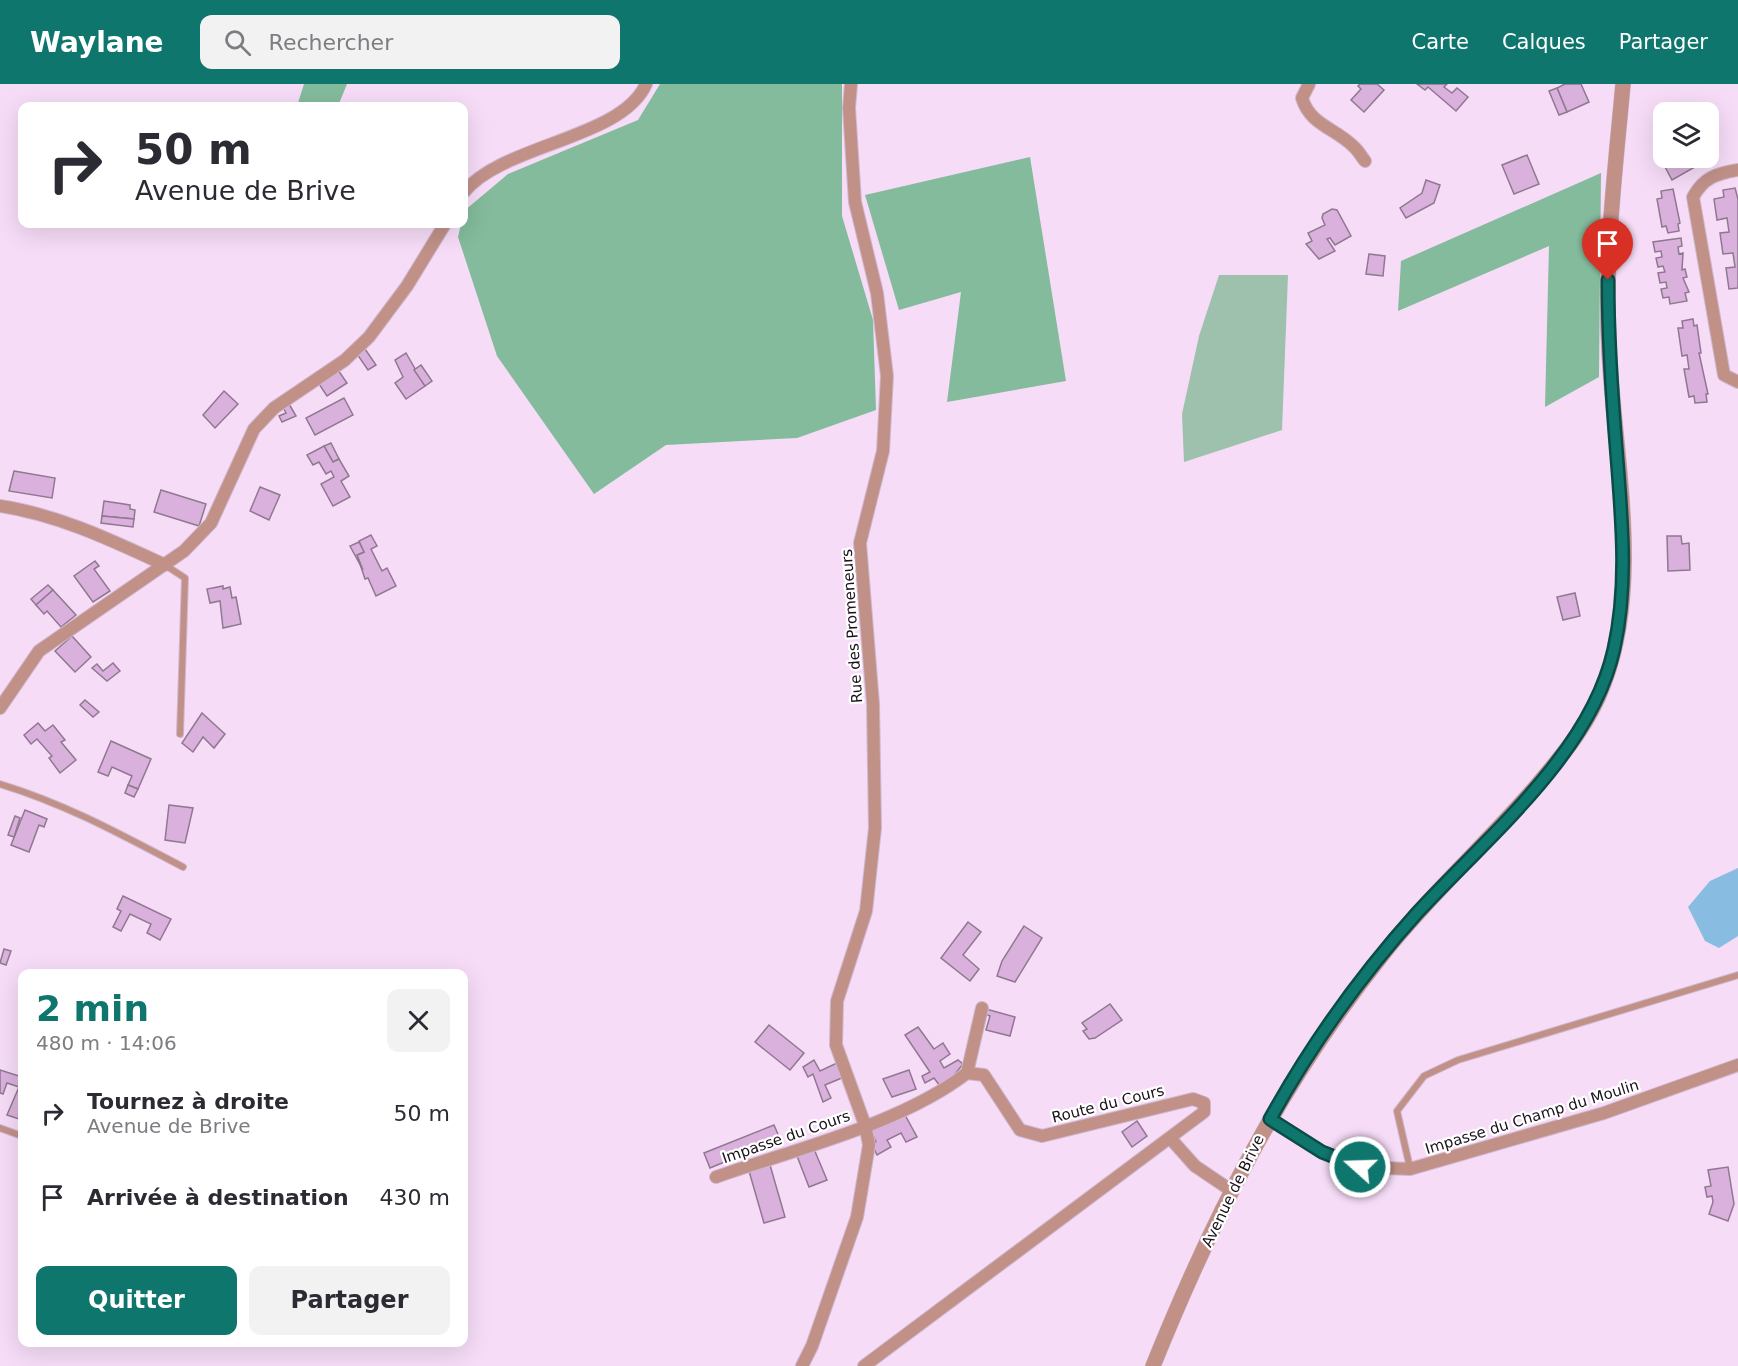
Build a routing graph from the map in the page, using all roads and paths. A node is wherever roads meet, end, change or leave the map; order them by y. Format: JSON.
{"nodes":[{"id":1,"x":646,"y":84,"type":"edge"},
{"id":2,"x":851,"y":84,"type":"edge"},
{"id":3,"x":1309,"y":84,"type":"edge"},
{"id":4,"x":1623,"y":84,"type":"edge"},
{"id":5,"x":1365,"y":161,"type":"dead end"},
{"id":6,"x":1738,"y":170,"type":"edge"},
{"id":7,"x":468,"y":189,"type":"edge"},
{"id":8,"x":443,"y":228,"type":"edge"},
{"id":9,"x":1738,"y":382,"type":"edge"},
{"id":10,"x":0,"y":506,"type":"edge"},
{"id":11,"x":165,"y":565,"type":"junction"},
{"id":12,"x":0,"y":708,"type":"edge"},
{"id":13,"x":180,"y":734,"type":"dead end"},
{"id":14,"x":0,"y":784,"type":"edge"},
{"id":15,"x":183,"y":867,"type":"dead end"},
{"id":16,"x":1738,"y":975,"type":"edge"},
{"id":17,"x":982,"y":1008,"type":"dead end"},
{"id":18,"x":1738,"y":1065,"type":"edge"},
{"id":19,"x":967,"y":1073,"type":"junction"},
{"id":20,"x":1270,"y":1119,"type":"junction"},
{"id":21,"x":865,"y":1125,"type":"junction"},
{"id":22,"x":0,"y":1128,"type":"edge"},
{"id":23,"x":18,"y":1135,"type":"edge"},
{"id":24,"x":1170,"y":1138,"type":"junction"},
{"id":25,"x":1410,"y":1169,"type":"junction"},
{"id":26,"x":716,"y":1177,"type":"dead end"},
{"id":27,"x":1232,"y":1191,"type":"junction"},
{"id":28,"x":802,"y":1366,"type":"edge"},
{"id":29,"x":864,"y":1366,"type":"edge"},
{"id":30,"x":1153,"y":1366,"type":"edge"}],
"edges":[{"from":1,"to":7,"type":"street"},
{"from":2,"to":21,"type":"street","name":"Rue des Promeneurs"},
{"from":3,"to":5,"type":"street"},
{"from":4,"to":20,"type":"street","name":"Avenue de Brive"},
{"from":6,"to":9,"type":"street"},
{"from":8,"to":11,"type":"street"},
{"from":10,"to":11,"type":"street"},
{"from":11,"to":12,"type":"street"},
{"from":11,"to":13,"type":"lane"},
{"from":14,"to":15,"type":"lane"},
{"from":16,"to":25,"type":"lane"},
{"from":17,"to":19,"type":"street"},
{"from":18,"to":25,"type":"street","name":"Impasse du Champ du Moulin"},
{"from":19,"to":21,"type":"street"},
{"from":19,"to":24,"type":"street","name":"Route du Cours"},
{"from":20,"to":25,"type":"street","name":"Impasse du Champ du Moulin"},
{"from":20,"to":27,"type":"street","name":"Avenue de Brive"},
{"from":21,"to":26,"type":"street","name":"Impasse du Cours"},
{"from":21,"to":28,"type":"street"},
{"from":22,"to":23,"type":"lane"},
{"from":24,"to":27,"type":"street"},
{"from":24,"to":29,"type":"street","name":"Route du Cours"},
{"from":27,"to":30,"type":"street","name":"Avenue de Brive"}]}
